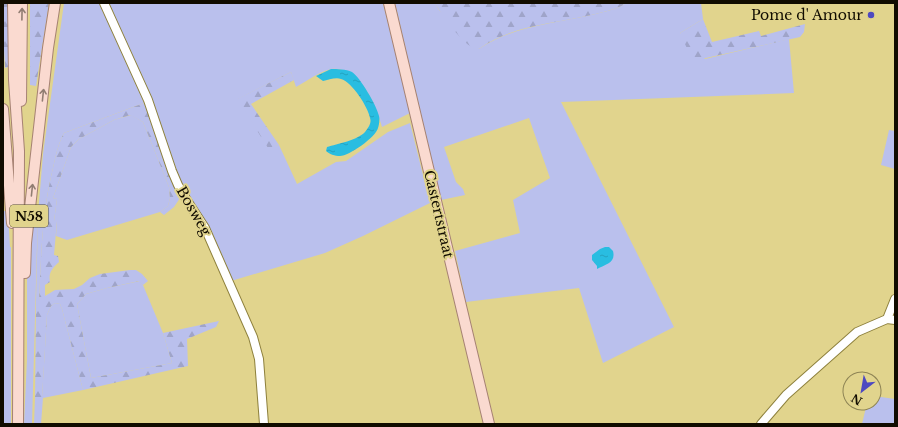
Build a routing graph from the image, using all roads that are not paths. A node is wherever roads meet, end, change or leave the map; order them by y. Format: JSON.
{"nodes":[{"id":1,"x":13,"y":3,"type":"edge"},
{"id":2,"x":22,"y":3,"type":"edge"},
{"id":3,"x":55,"y":3,"type":"edge"},
{"id":4,"x":104,"y":3,"type":"edge"},
{"id":5,"x":389,"y":3,"type":"edge"},
{"id":6,"x":3,"y":109,"type":"edge"},
{"id":7,"x":19,"y":151,"type":"junction"},
{"id":8,"x":19,"y":298,"type":"junction"},
{"id":9,"x":895,"y":299,"type":"edge"},
{"id":10,"x":891,"y":320,"type":"edge"},
{"id":11,"x":18,"y":424,"type":"edge"},
{"id":12,"x":264,"y":424,"type":"edge"},
{"id":13,"x":489,"y":424,"type":"edge"},
{"id":14,"x":761,"y":424,"type":"edge"}],
"edges":[{"from":1,"to":7,"type":"main road","number":"N58"},
{"from":7,"to":2,"type":"main road","number":"N58","one_way":true},
{"from":8,"to":3,"type":"main road","number":"N58","one_way":true},
{"from":4,"to":12,"type":"street","name":"Bosweg"},
{"from":5,"to":13,"type":"main road","name":"Castertstraat"},
{"from":6,"to":8,"type":"main road","number":"N58"},
{"from":7,"to":8,"type":"main road","number":"N58"},
{"from":8,"to":11,"type":"main road","number":"N58"},
{"from":9,"to":10,"type":"street"},
{"from":10,"to":14,"type":"street"}]}
